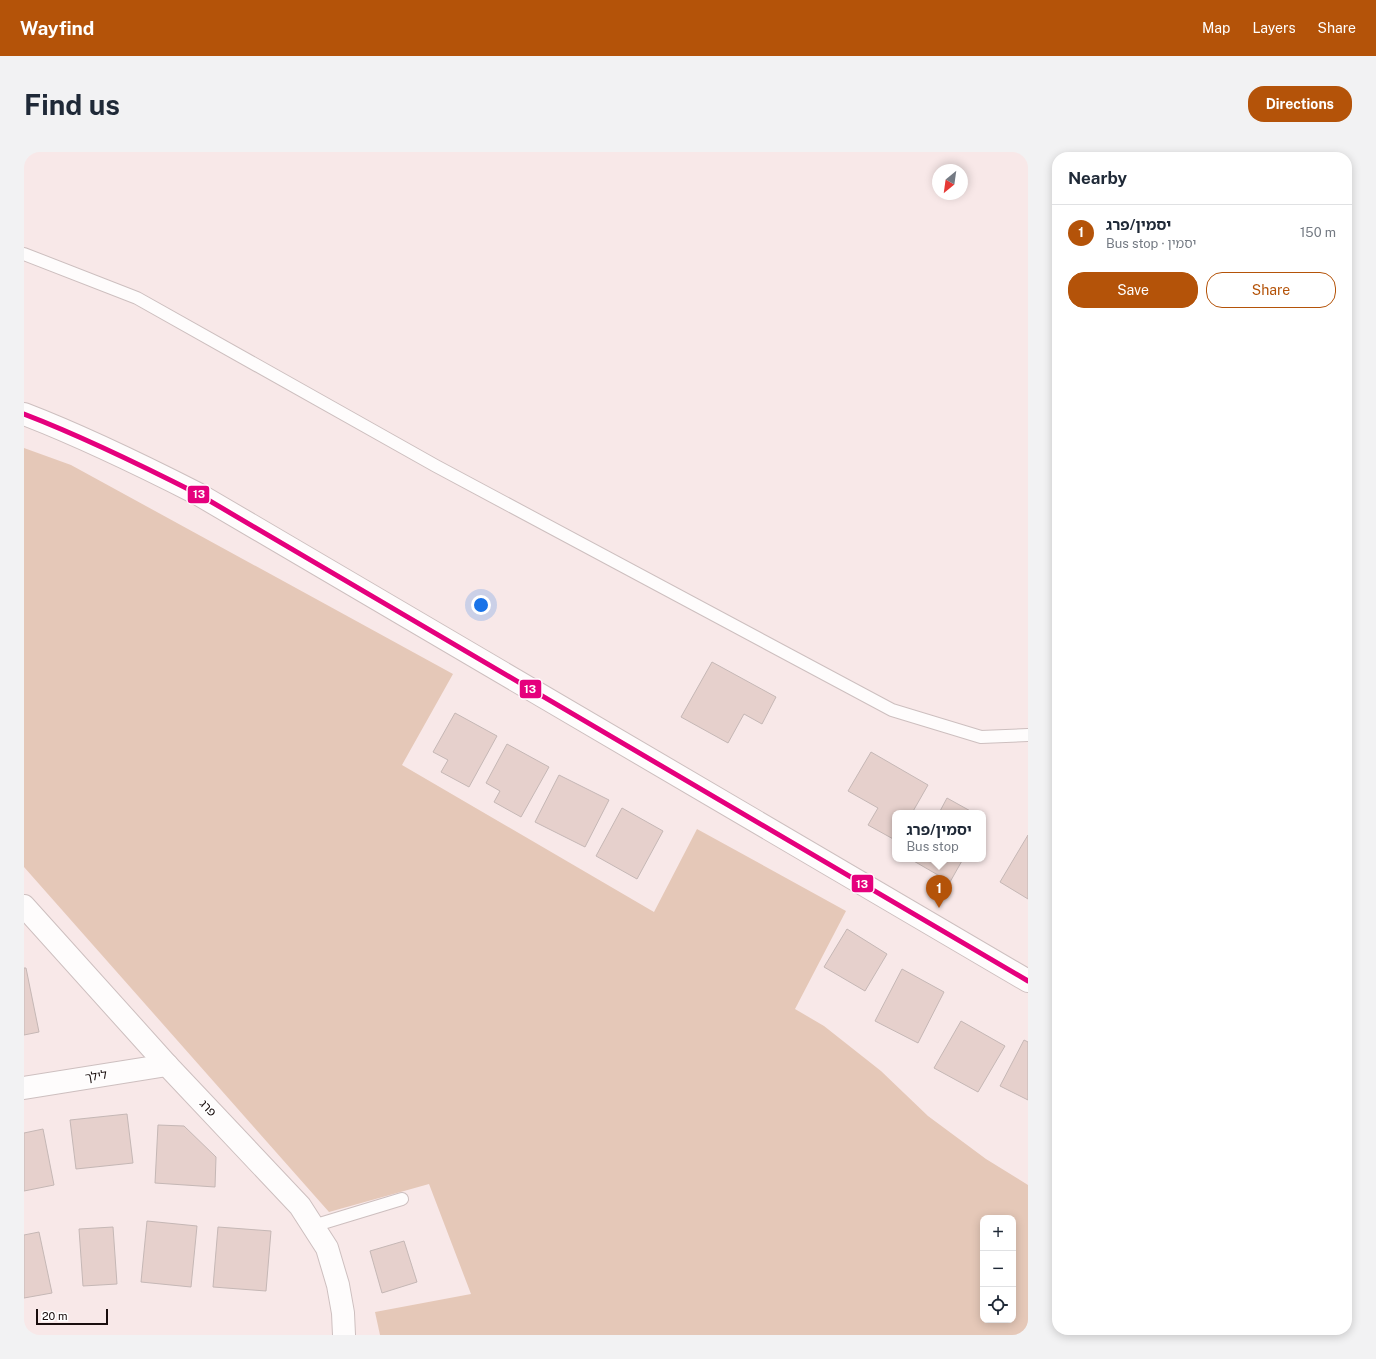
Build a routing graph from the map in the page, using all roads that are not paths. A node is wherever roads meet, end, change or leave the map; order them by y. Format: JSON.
{"nodes":[{"id":1,"x":24,"y":254,"type":"edge"},
{"id":2,"x":24,"y":414,"type":"edge"},
{"id":3,"x":1028,"y":735,"type":"edge"},
{"id":4,"x":24,"y":906,"type":"edge"},
{"id":5,"x":1028,"y":981,"type":"edge"},
{"id":6,"x":167,"y":1065,"type":"junction"},
{"id":7,"x":24,"y":1088,"type":"edge"},
{"id":8,"x":402,"y":1199,"type":"dead end"},
{"id":9,"x":314,"y":1226,"type":"junction"},
{"id":10,"x":344,"y":1335,"type":"edge"}],
"edges":[{"from":1,"to":3,"type":"lane"},
{"from":2,"to":5,"type":"street"},
{"from":4,"to":6,"type":"street","name":"פרג"},
{"from":6,"to":7,"type":"street","name":"לילך"},
{"from":6,"to":9,"type":"street","name":"פרג"},
{"from":8,"to":9,"type":"lane"},
{"from":9,"to":10,"type":"street","name":"פרג"}]}
